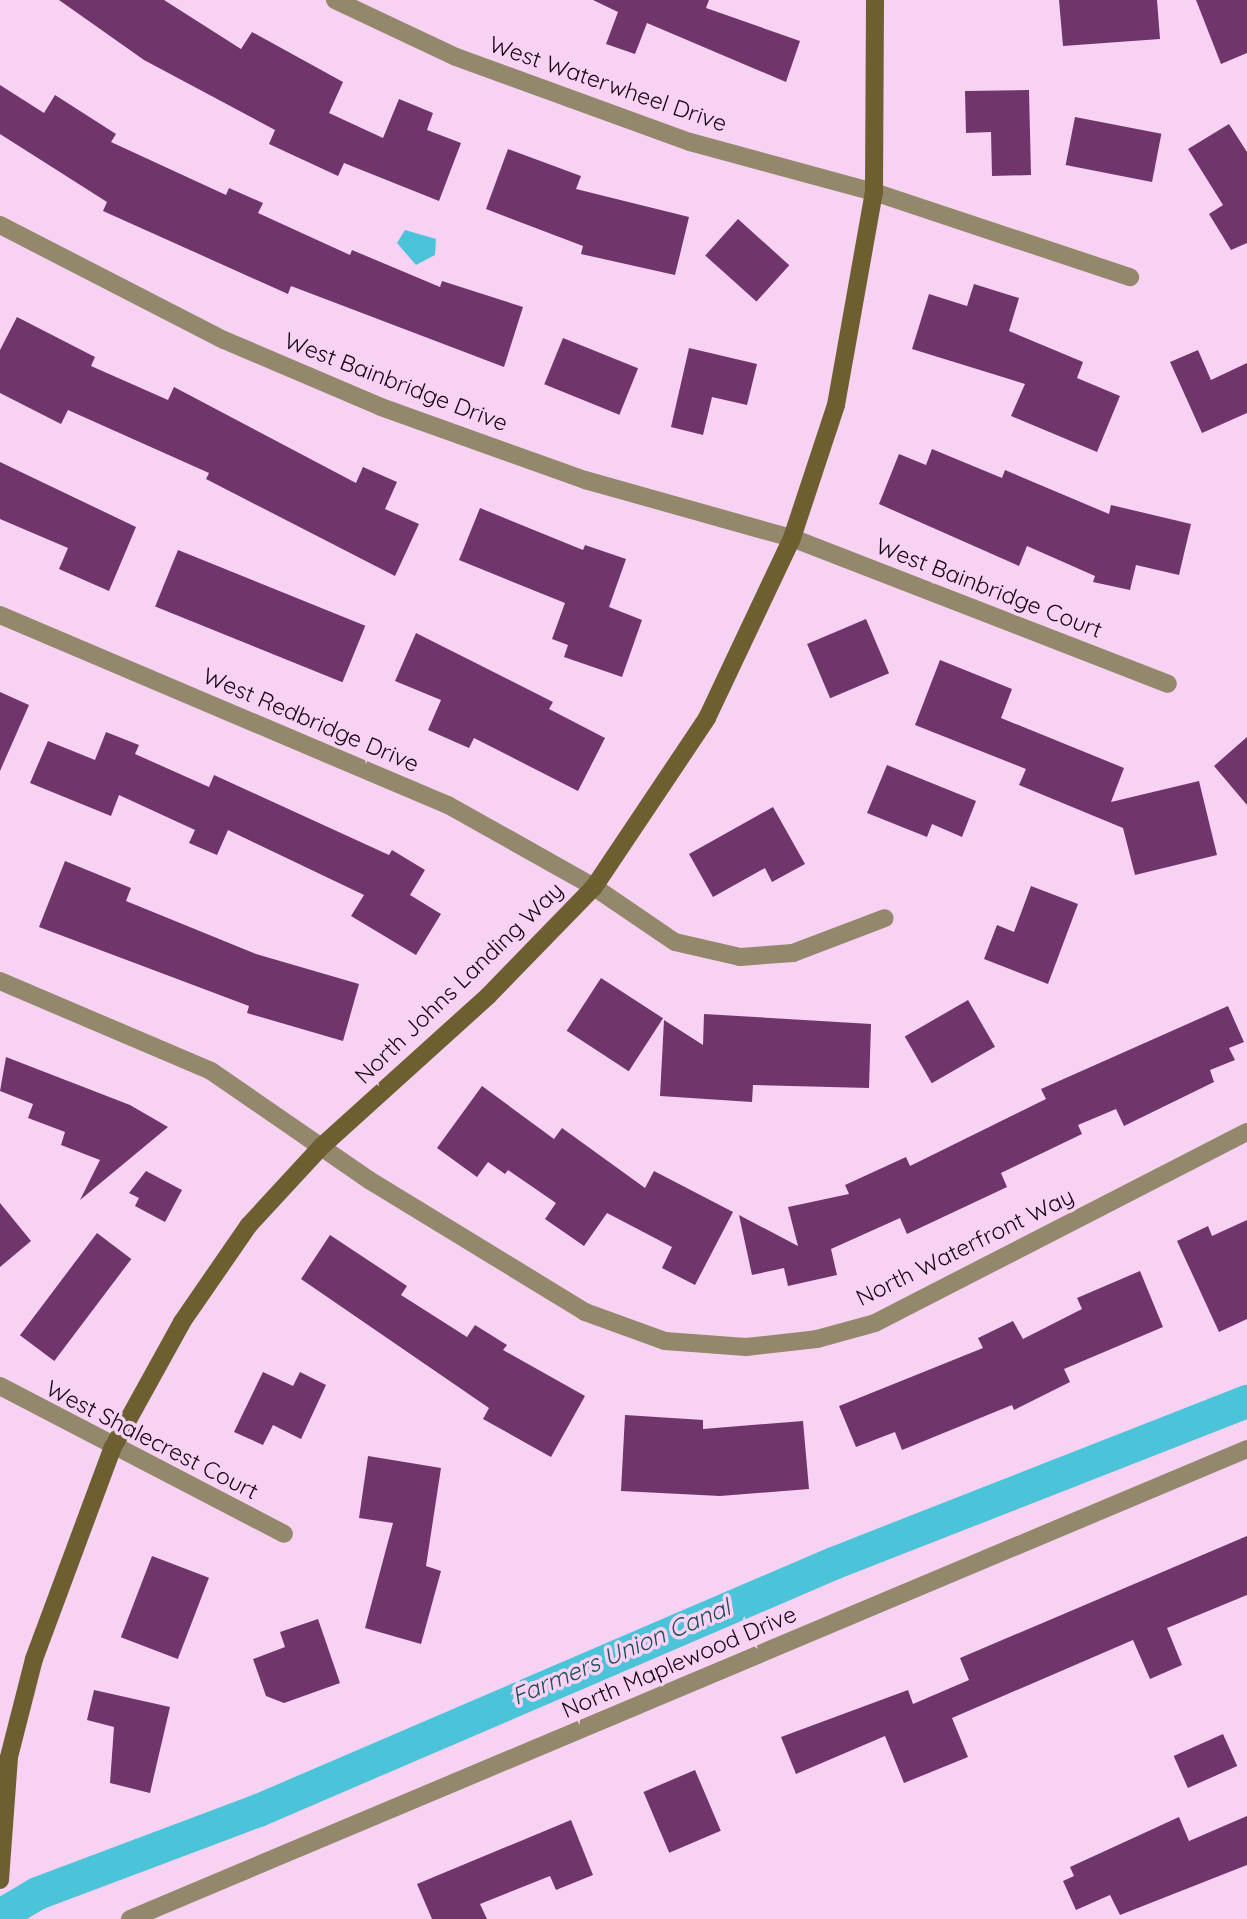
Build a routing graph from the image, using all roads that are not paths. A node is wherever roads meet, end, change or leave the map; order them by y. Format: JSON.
{"nodes":[{"id":1,"x":335,"y":0,"type":"edge"},
{"id":2,"x":875,"y":0,"type":"edge"},
{"id":3,"x":874,"y":192,"type":"junction"},
{"id":4,"x":0,"y":225,"type":"edge"},
{"id":5,"x":1130,"y":277,"type":"dead end"},
{"id":6,"x":792,"y":538,"type":"junction"},
{"id":7,"x":0,"y":615,"type":"edge"},
{"id":8,"x":1168,"y":684,"type":"dead end"},
{"id":9,"x":594,"y":887,"type":"junction"},
{"id":10,"x":885,"y":919,"type":"dead end"},
{"id":11,"x":0,"y":981,"type":"edge"},
{"id":12,"x":1247,"y":1132,"type":"edge"},
{"id":13,"x":322,"y":1146,"type":"junction"},
{"id":14,"x":0,"y":1386,"type":"edge"},
{"id":15,"x":112,"y":1449,"type":"junction"},
{"id":16,"x":1247,"y":1449,"type":"edge"},
{"id":17,"x":284,"y":1534,"type":"dead end"},
{"id":18,"x":0,"y":1880,"type":"edge"},
{"id":19,"x":130,"y":1919,"type":"edge"}],
"edges":[{"from":1,"to":3,"type":"street","name":"West Waterwheel Drive"},
{"from":2,"to":3,"type":"street","name":"North Johns Landing Way"},
{"from":3,"to":5,"type":"street","name":"West Waterwheel Drive"},
{"from":3,"to":6,"type":"street","name":"North Johns Landing Way"},
{"from":4,"to":6,"type":"street","name":"West Bainbridge Drive"},
{"from":6,"to":8,"type":"street","name":"West Bainbridge Court"},
{"from":6,"to":9,"type":"street","name":"North Johns Landing Way"},
{"from":7,"to":9,"type":"street","name":"West Redbridge Drive"},
{"from":9,"to":10,"type":"street","name":"West Redbridge Drive"},
{"from":9,"to":13,"type":"street","name":"North Johns Landing Way"},
{"from":11,"to":13,"type":"street","name":"North Waterfront Way"},
{"from":12,"to":13,"type":"street","name":"North Waterfront Way"},
{"from":13,"to":15,"type":"street","name":"North Johns Landing Way"},
{"from":14,"to":15,"type":"street","name":"West Shalecrest Court"},
{"from":15,"to":17,"type":"street","name":"West Shalecrest Court"},
{"from":15,"to":18,"type":"street","name":"North Johns Landing Way"},
{"from":16,"to":19,"type":"street","name":"North Maplewood Drive"}]}
